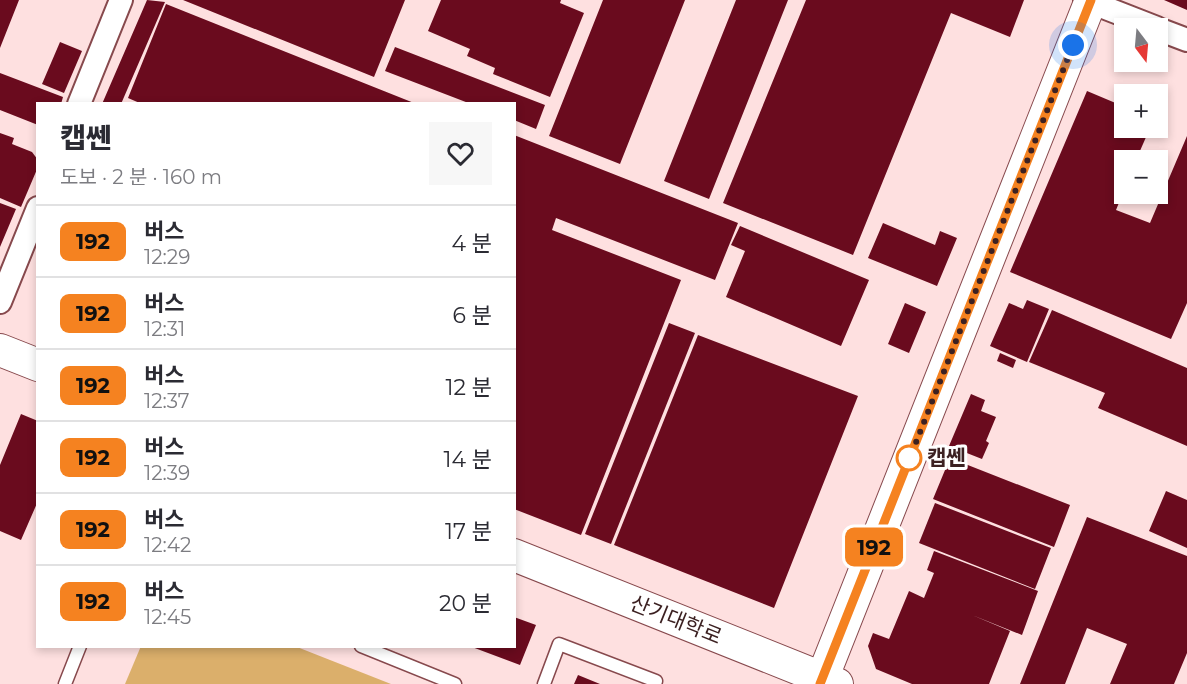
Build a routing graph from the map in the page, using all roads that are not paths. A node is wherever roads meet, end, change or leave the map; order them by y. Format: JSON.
{"nodes":[{"id":1,"x":121,"y":0,"type":"edge"},
{"id":2,"x":1089,"y":1,"type":"edge"},
{"id":3,"x":1130,"y":18,"type":"edge"},
{"id":4,"x":1168,"y":33,"type":"edge"},
{"id":5,"x":1187,"y":40,"type":"edge"},
{"id":6,"x":80,"y":102,"type":"edge"},
{"id":7,"x":36,"y":213,"type":"edge"},
{"id":8,"x":0,"y":302,"type":"edge"},
{"id":9,"x":0,"y":350,"type":"edge"},
{"id":10,"x":36,"y":364,"type":"edge"},
{"id":11,"x":516,"y":556,"type":"edge"},
{"id":12,"x":79,"y":648,"type":"edge"},
{"id":13,"x":366,"y":648,"type":"edge"},
{"id":14,"x":656,"y":681,"type":"dead end"},
{"id":15,"x":826,"y":682,"type":"edge"},
{"id":16,"x":65,"y":684,"type":"edge"},
{"id":17,"x":455,"y":684,"type":"edge"},
{"id":18,"x":544,"y":684,"type":"edge"}],
"edges":[{"from":1,"to":6,"type":"street"},
{"from":2,"to":3,"type":"street"},
{"from":2,"to":15,"type":"street"},
{"from":4,"to":5,"type":"street"},
{"from":7,"to":8,"type":"street"},
{"from":9,"to":10,"type":"street"},
{"from":11,"to":15,"type":"street","name":"산기대학로"},
{"from":12,"to":16,"type":"lane"},
{"from":13,"to":17,"type":"lane"},
{"from":14,"to":18,"type":"lane"}]}
